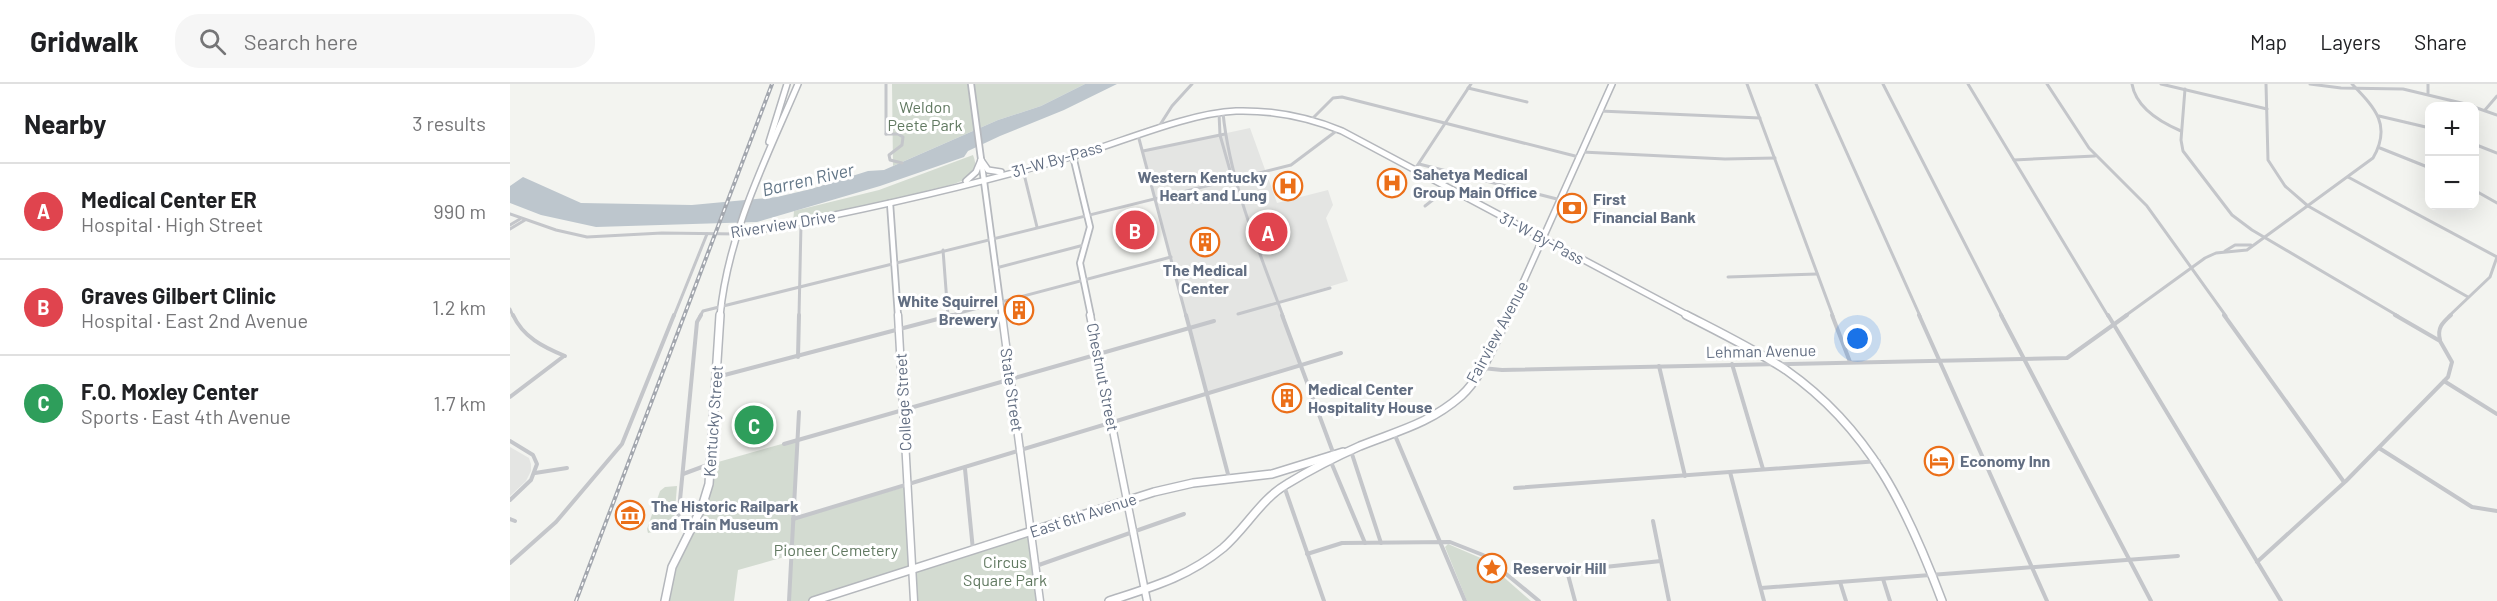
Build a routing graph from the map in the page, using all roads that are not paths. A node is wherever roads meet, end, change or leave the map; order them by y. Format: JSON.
{"nodes":[{"id":1,"x":787,"y":84,"type":"edge"},
{"id":2,"x":798,"y":84,"type":"edge"},
{"id":3,"x":886,"y":84,"type":"edge"},
{"id":4,"x":971,"y":84,"type":"edge"},
{"id":5,"x":1192,"y":84,"type":"edge"},
{"id":6,"x":1471,"y":84,"type":"edge"},
{"id":7,"x":1612,"y":84,"type":"edge"},
{"id":8,"x":1748,"y":84,"type":"edge"},
{"id":9,"x":1816,"y":84,"type":"edge"},
{"id":10,"x":1883,"y":84,"type":"edge"},
{"id":11,"x":1968,"y":84,"type":"edge"},
{"id":12,"x":2047,"y":84,"type":"edge"},
{"id":13,"x":2132,"y":84,"type":"edge"},
{"id":14,"x":2161,"y":84,"type":"edge"},
{"id":15,"x":2266,"y":84,"type":"edge"},
{"id":16,"x":2310,"y":84,"type":"edge"},
{"id":17,"x":2352,"y":84,"type":"edge"},
{"id":18,"x":2428,"y":84,"type":"edge"},
{"id":19,"x":1468,"y":88,"type":"junction"},
{"id":20,"x":2185,"y":89,"type":"junction"},
{"id":21,"x":2358,"y":89,"type":"junction"},
{"id":22,"x":2428,"y":93,"type":"junction"},
{"id":23,"x":2497,"y":96,"type":"edge"},
{"id":24,"x":1527,"y":102,"type":"dead end"},
{"id":25,"x":2458,"y":102,"type":"edge"},
{"id":26,"x":2267,"y":108,"type":"junction"},
{"id":27,"x":2479,"y":108,"type":"edge"},
{"id":28,"x":2485,"y":110,"type":"junction"},
{"id":29,"x":1600,"y":111,"type":"junction"},
{"id":30,"x":975,"y":112,"type":"joint"},
{"id":31,"x":1221,"y":113,"type":"junction"},
{"id":32,"x":2497,"y":115,"type":"edge"},
{"id":33,"x":2379,"y":116,"type":"junction"},
{"id":34,"x":1760,"y":117,"type":"junction"},
{"id":35,"x":1312,"y":119,"type":"junction"},
{"id":36,"x":1446,"y":123,"type":"junction"},
{"id":37,"x":2425,"y":127,"type":"edge"},
{"id":38,"x":1158,"y":128,"type":"junction"},
{"id":39,"x":1338,"y":129,"type":"junction"},
{"id":40,"x":2181,"y":131,"type":"junction"},
{"id":41,"x":1223,"y":134,"type":"junction"},
{"id":42,"x":1138,"y":135,"type":"junction"},
{"id":43,"x":2479,"y":146,"type":"edge"},
{"id":44,"x":2380,"y":148,"type":"junction"},
{"id":45,"x":1143,"y":152,"type":"junction"},
{"id":46,"x":2497,"y":153,"type":"edge"},
{"id":47,"x":766,"y":154,"type":"junction"},
{"id":48,"x":1581,"y":155,"type":"junction"},
{"id":49,"x":1073,"y":156,"type":"junction"},
{"id":50,"x":2096,"y":156,"type":"junction"},
{"id":51,"x":1776,"y":158,"type":"junction"},
{"id":52,"x":981,"y":159,"type":"junction"},
{"id":53,"x":2013,"y":160,"type":"junction"},
{"id":54,"x":902,"y":163,"type":"dead end"},
{"id":55,"x":2425,"y":166,"type":"edge"},
{"id":56,"x":1417,"y":167,"type":"junction"},
{"id":57,"x":1022,"y":169,"type":"junction"},
{"id":58,"x":1013,"y":171,"type":"junction"},
{"id":59,"x":2348,"y":177,"type":"junction"},
{"id":60,"x":1236,"y":178,"type":"junction"},
{"id":61,"x":984,"y":179,"type":"junction"},
{"id":62,"x":950,"y":187,"type":"junction"},
{"id":63,"x":1448,"y":188,"type":"junction"},
{"id":64,"x":2479,"y":192,"type":"edge"},
{"id":65,"x":1155,"y":198,"type":"junction"},
{"id":66,"x":1561,"y":200,"type":"junction"},
{"id":67,"x":890,"y":203,"type":"junction"},
{"id":68,"x":2497,"y":203,"type":"edge"},
{"id":69,"x":1425,"y":206,"type":"dead end"},
{"id":70,"x":2308,"y":206,"type":"junction"},
{"id":71,"x":510,"y":214,"type":"edge"},
{"id":72,"x":1087,"y":215,"type":"junction"},
{"id":73,"x":523,"y":220,"type":"junction"},
{"id":74,"x":801,"y":224,"type":"junction"},
{"id":75,"x":510,"y":227,"type":"edge"},
{"id":76,"x":1037,"y":227,"type":"junction"},
{"id":77,"x":707,"y":234,"type":"junction"},
{"id":78,"x":738,"y":234,"type":"junction"},
{"id":79,"x":992,"y":238,"type":"junction"},
{"id":80,"x":2265,"y":238,"type":"junction"},
{"id":81,"x":1543,"y":239,"type":"junction"},
{"id":82,"x":1084,"y":245,"type":"junction"},
{"id":83,"x":2252,"y":245,"type":"junction"},
{"id":84,"x":943,"y":250,"type":"junction"},
{"id":85,"x":2224,"y":251,"type":"junction"},
{"id":86,"x":1171,"y":257,"type":"junction"},
{"id":87,"x":2497,"y":257,"type":"edge"},
{"id":88,"x":894,"y":262,"type":"junction"},
{"id":89,"x":996,"y":268,"type":"junction"},
{"id":90,"x":2191,"y":268,"type":"junction"},
{"id":91,"x":1817,"y":274,"type":"junction"},
{"id":92,"x":1728,"y":277,"type":"dead end"},
{"id":93,"x":1083,"y":280,"type":"junction"},
{"id":94,"x":800,"y":286,"type":"junction"},
{"id":95,"x":1330,"y":288,"type":"dead end"},
{"id":96,"x":2468,"y":297,"type":"junction"},
{"id":97,"x":1278,"y":302,"type":"junction"},
{"id":98,"x":1001,"y":303,"type":"junction"},
{"id":99,"x":722,"y":306,"type":"junction"},
{"id":100,"x":510,"y":309,"type":"edge"},
{"id":101,"x":1238,"y":314,"type":"dead end"},
{"id":102,"x":948,"y":317,"type":"junction"},
{"id":103,"x":1215,"y":321,"type":"dead end"},
{"id":104,"x":2112,"y":324,"type":"junction"},
{"id":105,"x":1190,"y":328,"type":"junction"},
{"id":106,"x":899,"y":330,"type":"junction"},
{"id":107,"x":2440,"y":341,"type":"junction"},
{"id":108,"x":1341,"y":353,"type":"dead end"},
{"id":109,"x":1099,"y":354,"type":"junction"},
{"id":110,"x":798,"y":357,"type":"junction"},
{"id":111,"x":2024,"y":359,"type":"junction"},
{"id":112,"x":1939,"y":361,"type":"junction"},
{"id":113,"x":1850,"y":362,"type":"junction"},
{"id":114,"x":1775,"y":363,"type":"junction"},
{"id":115,"x":1732,"y":364,"type":"junction"},
{"id":116,"x":1301,"y":365,"type":"junction"},
{"id":117,"x":1659,"y":365,"type":"junction"},
{"id":118,"x":1482,"y":368,"type":"junction"},
{"id":119,"x":717,"y":377,"type":"junction"},
{"id":120,"x":1010,"y":378,"type":"junction"},
{"id":121,"x":2444,"y":381,"type":"junction"},
{"id":122,"x":1206,"y":395,"type":"junction"},
{"id":123,"x":510,"y":397,"type":"edge"},
{"id":124,"x":904,"y":409,"type":"junction"},
{"id":125,"x":799,"y":412,"type":"dead end"},
{"id":126,"x":2497,"y":414,"type":"edge"},
{"id":127,"x":1111,"y":423,"type":"junction"},
{"id":128,"x":1394,"y":433,"type":"junction"},
{"id":129,"x":796,"y":440,"type":"junction"},
{"id":130,"x":510,"y":441,"type":"edge"},
{"id":131,"x":784,"y":444,"type":"dead end"},
{"id":132,"x":1358,"y":447,"type":"junction"},
{"id":133,"x":2379,"y":448,"type":"junction"},
{"id":134,"x":1350,"y":451,"type":"junction"},
{"id":135,"x":1020,"y":452,"type":"junction"},
{"id":136,"x":1332,"y":458,"type":"junction"},
{"id":137,"x":1879,"y":461,"type":"junction"},
{"id":138,"x":711,"y":464,"type":"junction"},
{"id":139,"x":567,"y":468,"type":"dead end"},
{"id":140,"x":965,"y":469,"type":"junction"},
{"id":141,"x":1763,"y":469,"type":"junction"},
{"id":142,"x":1730,"y":472,"type":"junction"},
{"id":143,"x":535,"y":473,"type":"junction"},
{"id":144,"x":683,"y":474,"type":"junction"},
{"id":145,"x":1685,"y":476,"type":"junction"},
{"id":146,"x":1229,"y":479,"type":"junction"},
{"id":147,"x":2344,"y":482,"type":"junction"},
{"id":148,"x":908,"y":486,"type":"junction"},
{"id":149,"x":1284,"y":486,"type":"junction"},
{"id":150,"x":1515,"y":488,"type":"dead end"},
{"id":151,"x":510,"y":500,"type":"edge"},
{"id":152,"x":1127,"y":500,"type":"junction"},
{"id":153,"x":2497,"y":511,"type":"edge"},
{"id":154,"x":1184,"y":514,"type":"dead end"},
{"id":155,"x":793,"y":519,"type":"junction"},
{"id":156,"x":1653,"y":521,"type":"dead end"},
{"id":157,"x":672,"y":528,"type":"dead end"},
{"id":158,"x":1031,"y":531,"type":"junction"},
{"id":159,"x":1134,"y":533,"type":"junction"},
{"id":160,"x":1439,"y":540,"type":"junction"},
{"id":161,"x":1365,"y":543,"type":"junction"},
{"id":162,"x":1381,"y":543,"type":"junction"},
{"id":163,"x":973,"y":550,"type":"junction"},
{"id":164,"x":1308,"y":554,"type":"junction"},
{"id":165,"x":2178,"y":556,"type":"dead end"},
{"id":166,"x":1661,"y":561,"type":"junction"},
{"id":167,"x":2131,"y":561,"type":"junction"},
{"id":168,"x":2257,"y":562,"type":"junction"},
{"id":169,"x":510,"y":563,"type":"edge"},
{"id":170,"x":1035,"y":567,"type":"junction"},
{"id":171,"x":2032,"y":568,"type":"junction"},
{"id":172,"x":912,"y":570,"type":"junction"},
{"id":173,"x":1932,"y":576,"type":"junction"},
{"id":174,"x":1882,"y":579,"type":"junction"},
{"id":175,"x":1840,"y":581,"type":"junction"},
{"id":176,"x":1761,"y":588,"type":"junction"},
{"id":177,"x":1145,"y":589,"type":"junction"},
{"id":178,"x":665,"y":601,"type":"edge"},
{"id":179,"x":789,"y":601,"type":"edge"},
{"id":180,"x":813,"y":601,"type":"edge"},
{"id":181,"x":914,"y":601,"type":"edge"},
{"id":182,"x":1040,"y":601,"type":"edge"},
{"id":183,"x":1109,"y":601,"type":"edge"},
{"id":184,"x":1148,"y":601,"type":"edge"},
{"id":185,"x":1324,"y":601,"type":"edge"},
{"id":186,"x":1465,"y":601,"type":"edge"},
{"id":187,"x":1539,"y":601,"type":"edge"},
{"id":188,"x":1575,"y":601,"type":"edge"},
{"id":189,"x":1669,"y":601,"type":"edge"},
{"id":190,"x":1764,"y":601,"type":"edge"},
{"id":191,"x":1846,"y":601,"type":"edge"},
{"id":192,"x":1890,"y":601,"type":"edge"},
{"id":193,"x":1942,"y":601,"type":"edge"},
{"id":194,"x":2047,"y":601,"type":"edge"},
{"id":195,"x":2151,"y":601,"type":"edge"},
{"id":196,"x":2281,"y":601,"type":"edge"}],
"edges":[{"from":1,"to":47,"type":"main road"},
{"from":2,"to":47,"type":"main road"},
{"from":3,"to":54,"type":"street"},
{"from":4,"to":30,"type":"street"},
{"from":5,"to":38,"type":"street"},
{"from":6,"to":19,"type":"street"},
{"from":7,"to":29,"type":"main road","name":"Fairview Avenue"},
{"from":8,"to":34,"type":"street"},
{"from":9,"to":112,"type":"street"},
{"from":10,"to":111,"type":"street"},
{"from":11,"to":53,"type":"street"},
{"from":12,"to":50,"type":"street"},
{"from":13,"to":40,"type":"street"},
{"from":14,"to":20,"type":"street"},
{"from":15,"to":26,"type":"street"},
{"from":16,"to":21,"type":"street"},
{"from":17,"to":21,"type":"street"},
{"from":18,"to":22,"type":"street"},
{"from":19,"to":24,"type":"street"},
{"from":19,"to":36,"type":"street"},
{"from":20,"to":26,"type":"street"},
{"from":20,"to":40,"type":"street"},
{"from":21,"to":22,"type":"street"},
{"from":21,"to":33,"type":"street"},
{"from":22,"to":25,"type":"street"},
{"from":23,"to":28,"type":"street"},
{"from":26,"to":70,"type":"street"},
{"from":27,"to":28,"type":"street"},
{"from":28,"to":32,"type":"street"},
{"from":29,"to":34,"type":"street"},
{"from":29,"to":48,"type":"main road","name":"Fairview Avenue"},
{"from":30,"to":52,"type":"street","name":"State Street"},
{"from":31,"to":35,"type":"main road","name":"31-W By-Pass"},
{"from":31,"to":38,"type":"main road","name":"31-W By-Pass"},
{"from":31,"to":41,"type":"street"},
{"from":33,"to":37,"type":"street"},
{"from":33,"to":44,"type":"street"},
{"from":34,"to":51,"type":"street"},
{"from":35,"to":36,"type":"street"},
{"from":35,"to":39,"type":"main road","name":"31-W By-Pass"},
{"from":36,"to":48,"type":"street"},
{"from":36,"to":56,"type":"street"},
{"from":38,"to":42,"type":"main road","name":"31-W By-Pass"},
{"from":39,"to":56,"type":"main road","name":"31-W By-Pass"},
{"from":39,"to":60,"type":"street"},
{"from":40,"to":80,"type":"street"},
{"from":41,"to":45,"type":"street"},
{"from":41,"to":60,"type":"street"},
{"from":42,"to":45,"type":"street"},
{"from":42,"to":49,"type":"main road","name":"31-W By-Pass"},
{"from":43,"to":46,"type":"street"},
{"from":44,"to":55,"type":"street"},
{"from":44,"to":59,"type":"street"},
{"from":45,"to":65,"type":"street"},
{"from":47,"to":78,"type":"main road","name":"Kentucky Street"},
{"from":48,"to":51,"type":"street"},
{"from":48,"to":66,"type":"main road","name":"Fairview Avenue"},
{"from":49,"to":57,"type":"main road","name":"31-W By-Pass"},
{"from":49,"to":72,"type":"street","name":"Chestnut Street"},
{"from":50,"to":53,"type":"street"},
{"from":50,"to":90,"type":"street"},
{"from":51,"to":91,"type":"street"},
{"from":52,"to":58,"type":"main road"},
{"from":52,"to":61,"type":"street","name":"State Street"},
{"from":52,"to":62,"type":"main road"},
{"from":53,"to":104,"type":"street"},
{"from":56,"to":63,"type":"main road","name":"31-W By-Pass"},
{"from":56,"to":66,"type":"street"},
{"from":57,"to":58,"type":"main road","name":"31-W By-Pass"},
{"from":57,"to":76,"type":"street"},
{"from":58,"to":61,"type":"main road","name":"31-W By-Pass"},
{"from":59,"to":70,"type":"street"},
{"from":59,"to":87,"type":"street"},
{"from":60,"to":65,"type":"street"},
{"from":60,"to":97,"type":"street"},
{"from":61,"to":62,"type":"main road","name":"Riverview Drive"},
{"from":61,"to":79,"type":"street","name":"State Street"},
{"from":62,"to":67,"type":"main road","name":"Riverview Drive"},
{"from":63,"to":69,"type":"street"},
{"from":63,"to":81,"type":"main road","name":"31-W By-Pass"},
{"from":64,"to":68,"type":"street"},
{"from":65,"to":72,"type":"street"},
{"from":65,"to":86,"type":"street"},
{"from":66,"to":81,"type":"main road","name":"Fairview Avenue"},
{"from":67,"to":74,"type":"main road","name":"Riverview Drive"},
{"from":67,"to":88,"type":"street","name":"College Street"},
{"from":70,"to":80,"type":"street"},
{"from":70,"to":96,"type":"street"},
{"from":71,"to":73,"type":"street","name":"Riverview Drive"},
{"from":72,"to":76,"type":"street"},
{"from":72,"to":82,"type":"street","name":"Chestnut Street"},
{"from":73,"to":75,"type":"street"},
{"from":73,"to":77,"type":"street","name":"Riverview Drive"},
{"from":74,"to":78,"type":"main road","name":"Riverview Drive"},
{"from":74,"to":94,"type":"street"},
{"from":76,"to":79,"type":"street"},
{"from":77,"to":78,"type":"street","name":"Riverview Drive"},
{"from":77,"to":169,"type":"street"},
{"from":78,"to":99,"type":"main road","name":"Kentucky Street"},
{"from":79,"to":84,"type":"street"},
{"from":79,"to":89,"type":"street","name":"State Street"},
{"from":80,"to":83,"type":"street"},
{"from":80,"to":107,"type":"street"},
{"from":81,"to":114,"type":"main road","name":"31-W By-Pass"},
{"from":81,"to":118,"type":"main road","name":"Fairview Avenue"},
{"from":82,"to":89,"type":"street"},
{"from":82,"to":93,"type":"street","name":"Chestnut Street"},
{"from":83,"to":85,"type":"street"},
{"from":83,"to":85,"type":"street"},
{"from":84,"to":88,"type":"street"},
{"from":84,"to":102,"type":"street"},
{"from":85,"to":90,"type":"street","name":"Lehman Avenue"},
{"from":86,"to":93,"type":"street"},
{"from":86,"to":105,"type":"street"},
{"from":87,"to":96,"type":"street"},
{"from":88,"to":94,"type":"street"},
{"from":88,"to":106,"type":"street","name":"College Street"},
{"from":89,"to":98,"type":"street","name":"State Street"},
{"from":90,"to":104,"type":"street","name":"Lehman Avenue"},
{"from":90,"to":147,"type":"street"},
{"from":91,"to":92,"type":"street"},
{"from":91,"to":113,"type":"street"},
{"from":93,"to":98,"type":"street"},
{"from":93,"to":109,"type":"street","name":"Chestnut Street"},
{"from":94,"to":99,"type":"street"},
{"from":94,"to":110,"type":"street"},
{"from":95,"to":97,"type":"street"},
{"from":96,"to":107,"type":"street"},
{"from":97,"to":101,"type":"street"},
{"from":97,"to":116,"type":"street"},
{"from":98,"to":102,"type":"street"},
{"from":98,"to":120,"type":"street","name":"State Street"},
{"from":99,"to":119,"type":"main road","name":"Kentucky Street"},
{"from":99,"to":144,"type":"street"},
{"from":100,"to":123,"type":"street"},
{"from":102,"to":106,"type":"street"},
{"from":103,"to":105,"type":"street"},
{"from":104,"to":111,"type":"street","name":"Lehman Avenue"},
{"from":104,"to":168,"type":"street"},
{"from":105,"to":109,"type":"street"},
{"from":105,"to":122,"type":"street"},
{"from":106,"to":110,"type":"street"},
{"from":106,"to":124,"type":"street","name":"College Street"},
{"from":107,"to":121,"type":"street"},
{"from":108,"to":116,"type":"street"},
{"from":109,"to":120,"type":"street"},
{"from":109,"to":127,"type":"street","name":"Chestnut Street"},
{"from":110,"to":119,"type":"street"},
{"from":111,"to":112,"type":"street","name":"Lehman Avenue"},
{"from":111,"to":167,"type":"street"},
{"from":112,"to":113,"type":"street","name":"Lehman Avenue"},
{"from":112,"to":171,"type":"street"},
{"from":113,"to":114,"type":"street","name":"Lehman Avenue"},
{"from":114,"to":115,"type":"street","name":"Lehman Avenue"},
{"from":114,"to":137,"type":"main road","name":"31-W By-Pass"},
{"from":115,"to":117,"type":"street","name":"Lehman Avenue"},
{"from":115,"to":141,"type":"street"},
{"from":116,"to":122,"type":"street"},
{"from":116,"to":136,"type":"street"},
{"from":117,"to":118,"type":"street","name":"Lehman Avenue"},
{"from":117,"to":145,"type":"street"},
{"from":118,"to":128,"type":"main road","name":"Fairview Avenue"},
{"from":119,"to":138,"type":"main road","name":"Kentucky Street"},
{"from":120,"to":124,"type":"street"},
{"from":120,"to":135,"type":"street","name":"State Street"},
{"from":121,"to":126,"type":"street"},
{"from":121,"to":133,"type":"street"},
{"from":122,"to":127,"type":"street"},
{"from":122,"to":146,"type":"street"},
{"from":124,"to":129,"type":"street"},
{"from":124,"to":148,"type":"street","name":"College Street"},
{"from":125,"to":129,"type":"street"},
{"from":127,"to":135,"type":"street"},
{"from":127,"to":152,"type":"street","name":"Chestnut Street"},
{"from":128,"to":132,"type":"main road","name":"Fairview Avenue"},
{"from":128,"to":160,"type":"street"},
{"from":129,"to":131,"type":"street"},
{"from":129,"to":155,"type":"street"},
{"from":130,"to":143,"type":"street"},
{"from":132,"to":134,"type":"main road","name":"Fairview Avenue"},
{"from":132,"to":136,"type":"main road","name":"East 6th Avenue"},
{"from":133,"to":147,"type":"street"},
{"from":133,"to":153,"type":"street"},
{"from":134,"to":136,"type":"main road","name":"Fairview Avenue"},
{"from":134,"to":162,"type":"street"},
{"from":135,"to":140,"type":"street"},
{"from":135,"to":158,"type":"street","name":"State Street"},
{"from":136,"to":146,"type":"main road","name":"East 6th Avenue"},
{"from":136,"to":149,"type":"main road","name":"Fairview Avenue"},
{"from":136,"to":161,"type":"street"},
{"from":137,"to":141,"type":"street"},
{"from":137,"to":173,"type":"main road","name":"31-W By-Pass"},
{"from":138,"to":144,"type":"street"},
{"from":138,"to":178,"type":"main road","name":"Kentucky Street"},
{"from":139,"to":143,"type":"street"},
{"from":140,"to":148,"type":"street"},
{"from":140,"to":163,"type":"street"},
{"from":141,"to":142,"type":"street"},
{"from":142,"to":145,"type":"street"},
{"from":142,"to":176,"type":"street"},
{"from":143,"to":151,"type":"street"},
{"from":144,"to":157,"type":"street"},
{"from":145,"to":150,"type":"street"},
{"from":146,"to":152,"type":"main road","name":"East 6th Avenue"},
{"from":147,"to":168,"type":"street"},
{"from":148,"to":155,"type":"street"},
{"from":148,"to":172,"type":"street","name":"College Street"},
{"from":149,"to":164,"type":"street"},
{"from":149,"to":177,"type":"main road","name":"Fairview Avenue"},
{"from":152,"to":158,"type":"main road","name":"East 6th Avenue"},
{"from":152,"to":159,"type":"street","name":"Chestnut Street"},
{"from":154,"to":159,"type":"street"},
{"from":155,"to":179,"type":"street"},
{"from":156,"to":166,"type":"street"},
{"from":158,"to":163,"type":"main road","name":"East 6th Avenue"},
{"from":158,"to":170,"type":"street","name":"State Street"},
{"from":159,"to":170,"type":"street"},
{"from":159,"to":177,"type":"street","name":"Chestnut Street"},
{"from":160,"to":162,"type":"street"},
{"from":160,"to":186,"type":"street"},
{"from":160,"to":187,"type":"street"},
{"from":161,"to":162,"type":"street"},
{"from":161,"to":164,"type":"street"},
{"from":163,"to":172,"type":"main road","name":"East 6th Avenue"},
{"from":164,"to":185,"type":"street"},
{"from":165,"to":167,"type":"street"},
{"from":166,"to":188,"type":"street"},
{"from":166,"to":189,"type":"street"},
{"from":167,"to":171,"type":"street"},
{"from":167,"to":195,"type":"street"},
{"from":168,"to":196,"type":"street"},
{"from":170,"to":182,"type":"street","name":"State Street"},
{"from":171,"to":173,"type":"street"},
{"from":171,"to":194,"type":"street"},
{"from":172,"to":180,"type":"main road","name":"East 6th Avenue"},
{"from":172,"to":181,"type":"street","name":"College Street"},
{"from":173,"to":174,"type":"street"},
{"from":173,"to":193,"type":"main road","name":"31-W By-Pass"},
{"from":174,"to":175,"type":"street"},
{"from":174,"to":192,"type":"street"},
{"from":175,"to":176,"type":"street"},
{"from":175,"to":191,"type":"street"},
{"from":176,"to":190,"type":"street"},
{"from":177,"to":183,"type":"main road","name":"Fairview Avenue"},
{"from":177,"to":184,"type":"street","name":"Chestnut Street"}]}
